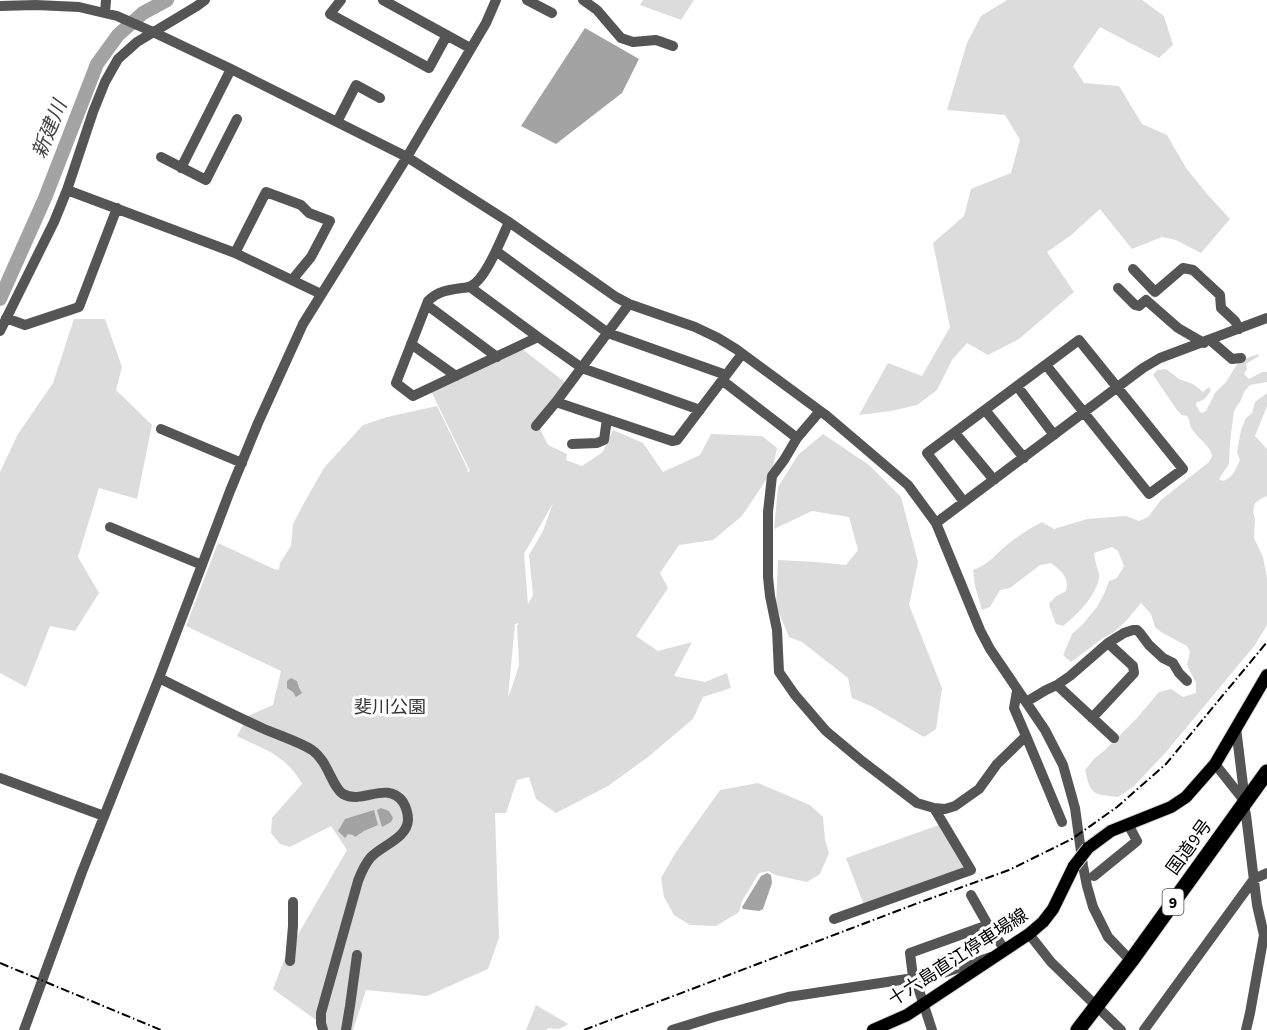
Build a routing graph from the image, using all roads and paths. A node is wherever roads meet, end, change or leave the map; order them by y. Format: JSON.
{"nodes":[{"id":1,"x":106,"y":0,"type":"edge"},
{"id":2,"x":205,"y":0,"type":"edge"},
{"id":3,"x":341,"y":0,"type":"edge"},
{"id":4,"x":383,"y":0,"type":"edge"},
{"id":5,"x":496,"y":0,"type":"edge"},
{"id":6,"x":527,"y":0,"type":"edge"},
{"id":7,"x":583,"y":0,"type":"edge"},
{"id":8,"x":0,"y":6,"type":"edge"},
{"id":9,"x":105,"y":13,"type":"junction"},
{"id":10,"x":552,"y":13,"type":"dead end"},
{"id":11,"x":153,"y":32,"type":"junction"},
{"id":12,"x":447,"y":34,"type":"junction"},
{"id":13,"x":673,"y":45,"type":"dead end"},
{"id":14,"x":470,"y":48,"type":"junction"},
{"id":15,"x":231,"y":69,"type":"junction"},
{"id":16,"x":380,"y":98,"type":"dead end"},
{"id":17,"x":237,"y":119,"type":"dead end"},
{"id":18,"x":337,"y":122,"type":"junction"},
{"id":19,"x":161,"y":157,"type":"dead end"},
{"id":20,"x":407,"y":157,"type":"junction"},
{"id":21,"x":181,"y":168,"type":"junction"},
{"id":22,"x":67,"y":190,"type":"junction"},
{"id":23,"x":117,"y":208,"type":"junction"},
{"id":24,"x":509,"y":222,"type":"junction"},
{"id":25,"x":496,"y":251,"type":"junction"},
{"id":26,"x":236,"y":253,"type":"junction"},
{"id":27,"x":1132,"y":269,"type":"dead end"},
{"id":28,"x":292,"y":280,"type":"junction"},
{"id":29,"x":470,"y":287,"type":"junction"},
{"id":30,"x":1118,"y":288,"type":"dead end"},
{"id":31,"x":1155,"y":292,"type":"junction"},
{"id":32,"x":321,"y":294,"type":"junction"},
{"id":33,"x":1146,"y":300,"type":"junction"},
{"id":34,"x":629,"y":304,"type":"junction"},
{"id":35,"x":427,"y":305,"type":"junction"},
{"id":36,"x":6,"y":318,"type":"junction"},
{"id":37,"x":1267,"y":318,"type":"edge"},
{"id":38,"x":0,"y":330,"type":"edge"},
{"id":39,"x":1239,"y":330,"type":"junction"},
{"id":40,"x":608,"y":333,"type":"junction"},
{"id":41,"x":538,"y":337,"type":"junction"},
{"id":42,"x":1211,"y":343,"type":"junction"},
{"id":43,"x":411,"y":344,"type":"junction"},
{"id":44,"x":742,"y":354,"type":"junction"},
{"id":45,"x":497,"y":357,"type":"junction"},
{"id":46,"x":1242,"y":358,"type":"dead end"},
{"id":47,"x":1046,"y":365,"type":"junction"},
{"id":48,"x":582,"y":368,"type":"junction"},
{"id":49,"x":456,"y":376,"type":"junction"},
{"id":50,"x":725,"y":378,"type":"junction"},
{"id":51,"x":1017,"y":386,"type":"junction"},
{"id":52,"x":1118,"y":387,"type":"junction"},
{"id":53,"x":556,"y":402,"type":"junction"},
{"id":54,"x":700,"y":410,"type":"junction"},
{"id":55,"x":986,"y":410,"type":"junction"},
{"id":56,"x":820,"y":411,"type":"junction"},
{"id":57,"x":1084,"y":413,"type":"junction"},
{"id":58,"x":607,"y":419,"type":"junction"},
{"id":59,"x":536,"y":426,"type":"dead end"},
{"id":60,"x":161,"y":429,"type":"dead end"},
{"id":61,"x":955,"y":432,"type":"junction"},
{"id":62,"x":1054,"y":435,"type":"junction"},
{"id":63,"x":797,"y":438,"type":"junction"},
{"id":64,"x":572,"y":444,"type":"dead end"},
{"id":65,"x":1024,"y":458,"type":"junction"},
{"id":66,"x":242,"y":463,"type":"junction"},
{"id":67,"x":994,"y":480,"type":"junction"},
{"id":68,"x":964,"y":502,"type":"junction"},
{"id":69,"x":936,"y":523,"type":"junction"},
{"id":70,"x":110,"y":527,"type":"dead end"},
{"id":71,"x":202,"y":565,"type":"junction"},
{"id":72,"x":1108,"y":643,"type":"junction"},
{"id":73,"x":1267,"y":675,"type":"edge"},
{"id":74,"x":159,"y":678,"type":"junction"},
{"id":75,"x":1187,"y":681,"type":"dead end"},
{"id":76,"x":1058,"y":685,"type":"junction"},
{"id":77,"x":1017,"y":691,"type":"junction"},
{"id":78,"x":1026,"y":702,"type":"junction"},
{"id":79,"x":1092,"y":718,"type":"junction"},
{"id":80,"x":1236,"y":728,"type":"junction"},
{"id":81,"x":1026,"y":736,"type":"junction"},
{"id":82,"x":1114,"y":738,"type":"dead end"},
{"id":83,"x":1215,"y":764,"type":"junction"},
{"id":84,"x":1267,"y":772,"type":"edge"},
{"id":85,"x":0,"y":778,"type":"edge"},
{"id":86,"x":1243,"y":801,"type":"junction"},
{"id":87,"x":934,"y":808,"type":"junction"},
{"id":88,"x":104,"y":816,"type":"junction"},
{"id":89,"x":1062,"y":822,"type":"dead end"},
{"id":90,"x":1128,"y":824,"type":"junction"},
{"id":91,"x":1267,"y":873,"type":"edge"},
{"id":92,"x":1094,"y":876,"type":"dead end"},
{"id":93,"x":1254,"y":879,"type":"junction"},
{"id":94,"x":971,"y":895,"type":"dead end"},
{"id":95,"x":293,"y":902,"type":"dead end"},
{"id":96,"x":834,"y":919,"type":"dead end"},
{"id":97,"x":988,"y":925,"type":"junction"},
{"id":98,"x":1029,"y":934,"type":"junction"},
{"id":99,"x":1001,"y":952,"type":"junction"},
{"id":100,"x":357,"y":955,"type":"dead end"},
{"id":101,"x":290,"y":961,"type":"dead end"},
{"id":102,"x":1131,"y":961,"type":"junction"},
{"id":103,"x":913,"y":977,"type":"junction"},
{"id":104,"x":924,"y":1004,"type":"junction"},
{"id":105,"x":1097,"y":1008,"type":"junction"},
{"id":106,"x":24,"y":1030,"type":"edge"},
{"id":107,"x":323,"y":1030,"type":"edge"},
{"id":108,"x":345,"y":1030,"type":"edge"},
{"id":109,"x":672,"y":1030,"type":"edge"},
{"id":110,"x":873,"y":1030,"type":"edge"},
{"id":111,"x":932,"y":1030,"type":"edge"},
{"id":112,"x":1078,"y":1030,"type":"edge"},
{"id":113,"x":1121,"y":1030,"type":"edge"},
{"id":114,"x":1144,"y":1030,"type":"edge"},
{"id":115,"x":1246,"y":1030,"type":"edge"}],
"edges":[{"from":1,"to":9,"type":"street"},
{"from":2,"to":11,"type":"street"},
{"from":3,"to":12,"type":"street"},
{"from":4,"to":12,"type":"street"},
{"from":5,"to":14,"type":"street"},
{"from":6,"to":10,"type":"street"},
{"from":7,"to":13,"type":"street"},
{"from":8,"to":9,"type":"street"},
{"from":9,"to":11,"type":"street"},
{"from":11,"to":15,"type":"street"},
{"from":11,"to":22,"type":"street"},
{"from":12,"to":14,"type":"street"},
{"from":14,"to":20,"type":"street"},
{"from":15,"to":18,"type":"street"},
{"from":15,"to":21,"type":"street"},
{"from":16,"to":18,"type":"street"},
{"from":17,"to":21,"type":"street"},
{"from":18,"to":20,"type":"street"},
{"from":19,"to":21,"type":"street"},
{"from":20,"to":24,"type":"street"},
{"from":20,"to":32,"type":"street"},
{"from":22,"to":23,"type":"street"},
{"from":22,"to":36,"type":"street"},
{"from":23,"to":26,"type":"street"},
{"from":23,"to":36,"type":"street"},
{"from":24,"to":25,"type":"street"},
{"from":24,"to":34,"type":"street"},
{"from":25,"to":29,"type":"street"},
{"from":25,"to":40,"type":"street"},
{"from":26,"to":28,"type":"street"},
{"from":26,"to":28,"type":"street"},
{"from":27,"to":31,"type":"street"},
{"from":28,"to":32,"type":"street"},
{"from":29,"to":35,"type":"street"},
{"from":29,"to":41,"type":"street"},
{"from":30,"to":33,"type":"street"},
{"from":31,"to":33,"type":"street"},
{"from":31,"to":39,"type":"street"},
{"from":32,"to":66,"type":"street"},
{"from":33,"to":42,"type":"street"},
{"from":34,"to":40,"type":"street"},
{"from":34,"to":44,"type":"street"},
{"from":35,"to":43,"type":"street"},
{"from":35,"to":45,"type":"street"},
{"from":36,"to":38,"type":"street"},
{"from":37,"to":39,"type":"street"},
{"from":39,"to":42,"type":"street"},
{"from":40,"to":48,"type":"street"},
{"from":40,"to":50,"type":"street"},
{"from":41,"to":45,"type":"street"},
{"from":41,"to":48,"type":"street"},
{"from":42,"to":46,"type":"street"},
{"from":42,"to":52,"type":"street"},
{"from":43,"to":49,"type":"street"},
{"from":43,"to":49,"type":"street"},
{"from":44,"to":50,"type":"street"},
{"from":44,"to":56,"type":"street"},
{"from":45,"to":49,"type":"street"},
{"from":47,"to":51,"type":"street"},
{"from":47,"to":52,"type":"street"},
{"from":47,"to":57,"type":"street"},
{"from":48,"to":53,"type":"street"},
{"from":48,"to":54,"type":"street"},
{"from":50,"to":54,"type":"street"},
{"from":50,"to":63,"type":"street"},
{"from":51,"to":55,"type":"street"},
{"from":51,"to":62,"type":"street"},
{"from":52,"to":57,"type":"street"},
{"from":52,"to":57,"type":"street"},
{"from":53,"to":58,"type":"street"},
{"from":53,"to":59,"type":"street"},
{"from":54,"to":58,"type":"street"},
{"from":55,"to":61,"type":"street"},
{"from":55,"to":65,"type":"street"},
{"from":56,"to":63,"type":"street"},
{"from":56,"to":69,"type":"street"},
{"from":57,"to":62,"type":"street"},
{"from":58,"to":64,"type":"street"},
{"from":60,"to":66,"type":"street"},
{"from":61,"to":67,"type":"street"},
{"from":61,"to":68,"type":"street"},
{"from":62,"to":65,"type":"street"},
{"from":63,"to":87,"type":"street"},
{"from":65,"to":67,"type":"street"},
{"from":66,"to":71,"type":"street"},
{"from":67,"to":68,"type":"street"},
{"from":68,"to":69,"type":"street"},
{"from":69,"to":77,"type":"street"},
{"from":70,"to":71,"type":"street"},
{"from":71,"to":74,"type":"street"},
{"from":72,"to":75,"type":"street"},
{"from":72,"to":76,"type":"street"},
{"from":72,"to":79,"type":"street"},
{"from":73,"to":80,"type":"main road","name":"十六島直江停車場線"},
{"from":74,"to":88,"type":"street"},
{"from":74,"to":107,"type":"street"},
{"from":76,"to":78,"type":"street"},
{"from":76,"to":79,"type":"street"},
{"from":77,"to":78,"type":"street"},
{"from":77,"to":81,"type":"street"},
{"from":78,"to":102,"type":"street"},
{"from":79,"to":82,"type":"street"},
{"from":80,"to":83,"type":"main road","name":"十六島直江停車場線"},
{"from":80,"to":86,"type":"street"},
{"from":81,"to":87,"type":"street"},
{"from":81,"to":89,"type":"street"},
{"from":83,"to":86,"type":"street"},
{"from":83,"to":90,"type":"main road","name":"十六島直江停車場線"},
{"from":84,"to":86,"type":"highway","name":"国道9号","number":"9"},
{"from":85,"to":88,"type":"street"},
{"from":86,"to":93,"type":"street"},
{"from":86,"to":102,"type":"highway","name":"国道9号","number":"9"},
{"from":87,"to":96,"type":"street"},
{"from":88,"to":106,"type":"street"},
{"from":90,"to":92,"type":"street"},
{"from":90,"to":98,"type":"main road","name":"十六島直江停車場線","bridge":true},
{"from":91,"to":93,"type":"street"},
{"from":93,"to":114,"type":"street"},
{"from":93,"to":115,"type":"street"},
{"from":94,"to":97,"type":"street"},
{"from":95,"to":101,"type":"street"},
{"from":97,"to":99,"type":"street"},
{"from":97,"to":103,"type":"street"},
{"from":98,"to":99,"type":"main road","name":"十六島直江停車場線"},
{"from":98,"to":105,"type":"street"},
{"from":99,"to":103,"type":"street"},
{"from":99,"to":104,"type":"main road","name":"十六島直江停車場線"},
{"from":100,"to":108,"type":"street"},
{"from":102,"to":105,"type":"highway","name":"国道9号","number":"9"},
{"from":103,"to":104,"type":"street"},
{"from":103,"to":109,"type":"street"},
{"from":104,"to":110,"type":"main road","name":"十六島直江停車場線"},
{"from":104,"to":111,"type":"street"},
{"from":105,"to":112,"type":"highway","name":"国道9号","number":"9"},
{"from":105,"to":113,"type":"street"}]}
